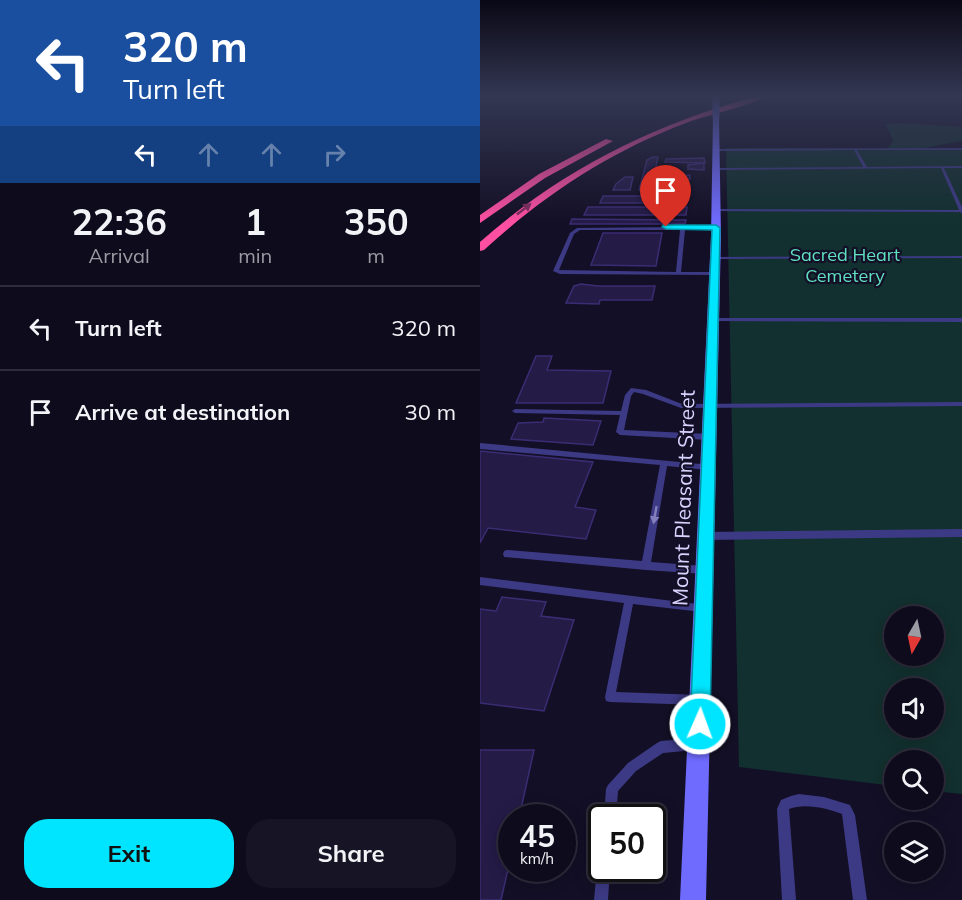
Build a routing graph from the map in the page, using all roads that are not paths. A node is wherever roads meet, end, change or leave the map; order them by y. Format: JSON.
{"nodes":[{"id":1,"x":614,"y":139,"type":"edge"},
{"id":2,"x":642,"y":139,"type":"edge"},
{"id":3,"x":715,"y":139,"type":"edge"},
{"id":4,"x":962,"y":149,"type":"edge"},
{"id":5,"x":715,"y":150,"type":"junction"},
{"id":6,"x":855,"y":150,"type":"junction"},
{"id":7,"x":942,"y":167,"type":"junction"},
{"id":8,"x":962,"y":167,"type":"edge"},
{"id":9,"x":866,"y":168,"type":"junction"},
{"id":10,"x":716,"y":169,"type":"junction"},
{"id":11,"x":716,"y":210,"type":"junction"},
{"id":12,"x":962,"y":211,"type":"edge"},
{"id":13,"x":480,"y":220,"type":"edge"},
{"id":14,"x":683,"y":227,"type":"junction"},
{"id":15,"x":716,"y":228,"type":"junction"},
{"id":16,"x":480,"y":248,"type":"edge"},
{"id":17,"x":962,"y":257,"type":"edge"},
{"id":18,"x":715,"y":266,"type":"junction"},
{"id":19,"x":678,"y":274,"type":"junction"},
{"id":20,"x":713,"y":320,"type":"junction"},
{"id":21,"x":962,"y":320,"type":"edge"},
{"id":22,"x":962,"y":404,"type":"edge"},
{"id":23,"x":710,"y":405,"type":"junction"},
{"id":24,"x":515,"y":411,"type":"dead end"},
{"id":25,"x":623,"y":413,"type":"junction"},
{"id":26,"x":709,"y":437,"type":"junction"},
{"id":27,"x":480,"y":446,"type":"edge"},
{"id":28,"x":664,"y":464,"type":"junction"},
{"id":29,"x":708,"y":467,"type":"junction"},
{"id":30,"x":962,"y":533,"type":"edge"},
{"id":31,"x":707,"y":536,"type":"junction"},
{"id":32,"x":507,"y":554,"type":"dead end"},
{"id":33,"x":646,"y":566,"type":"junction"},
{"id":34,"x":705,"y":570,"type":"junction"},
{"id":35,"x":480,"y":581,"type":"edge"},
{"id":36,"x":629,"y":599,"type":"junction"},
{"id":37,"x":702,"y":608,"type":"junction"},
{"id":38,"x":701,"y":700,"type":"junction"},
{"id":39,"x":699,"y":744,"type":"junction"},
{"id":40,"x":610,"y":804,"type":"edge"},
{"id":41,"x":603,"y":882,"type":"edge"},
{"id":42,"x":601,"y":900,"type":"edge"},
{"id":43,"x":693,"y":900,"type":"edge"},
{"id":44,"x":789,"y":900,"type":"edge"},
{"id":45,"x":860,"y":900,"type":"edge"}],
"edges":[{"from":1,"to":13,"type":"highway"},
{"from":16,"to":2,"type":"highway","one_way":true},
{"from":3,"to":5,"type":"main road","name":"Mount Pleasant Street","bridge":true},
{"from":4,"to":6,"type":"lane"},
{"from":5,"to":6,"type":"lane"},
{"from":5,"to":10,"type":"main road","name":"Mount Pleasant Street"},
{"from":6,"to":9,"type":"lane"},
{"from":7,"to":8,"type":"lane"},
{"from":7,"to":9,"type":"lane"},
{"from":7,"to":12,"type":"lane"},
{"from":9,"to":10,"type":"lane"},
{"from":10,"to":11,"type":"main road","name":"Mount Pleasant Street"},
{"from":11,"to":12,"type":"lane"},
{"from":11,"to":15,"type":"main road","name":"Mount Pleasant Street"},
{"from":14,"to":15,"type":"lane"},
{"from":14,"to":19,"type":"lane"},
{"from":14,"to":19,"type":"lane"},
{"from":15,"to":18,"type":"main road","name":"Mount Pleasant Street"},
{"from":17,"to":18,"type":"lane"},
{"from":18,"to":19,"type":"lane"},
{"from":18,"to":20,"type":"main road","name":"Mount Pleasant Street"},
{"from":20,"to":21,"type":"lane"},
{"from":20,"to":23,"type":"main road","name":"Mount Pleasant Street"},
{"from":22,"to":23,"type":"lane"},
{"from":23,"to":25,"type":"lane"},
{"from":23,"to":26,"type":"main road","name":"Mount Pleasant Street"},
{"from":24,"to":25,"type":"lane"},
{"from":25,"to":26,"type":"lane"},
{"from":26,"to":29,"type":"main road","name":"Mount Pleasant Street"},
{"from":27,"to":28,"type":"lane"},
{"from":28,"to":29,"type":"lane"},
{"from":28,"to":33,"type":"lane","one_way":true},
{"from":29,"to":31,"type":"main road","name":"Mount Pleasant Street"},
{"from":30,"to":31,"type":"lane"},
{"from":31,"to":34,"type":"main road","name":"Mount Pleasant Street"},
{"from":32,"to":33,"type":"lane"},
{"from":33,"to":34,"type":"lane"},
{"from":34,"to":37,"type":"main road","name":"Mount Pleasant Street"},
{"from":35,"to":36,"type":"lane"},
{"from":36,"to":37,"type":"lane"},
{"from":36,"to":38,"type":"lane"},
{"from":37,"to":38,"type":"main road","name":"Mount Pleasant Street"},
{"from":38,"to":39,"type":"main road","name":"Mount Pleasant Street"},
{"from":39,"to":40,"type":"lane"},
{"from":39,"to":43,"type":"main road","name":"Mount Pleasant Street"},
{"from":41,"to":42,"type":"lane"},
{"from":44,"to":45,"type":"lane"}]}
